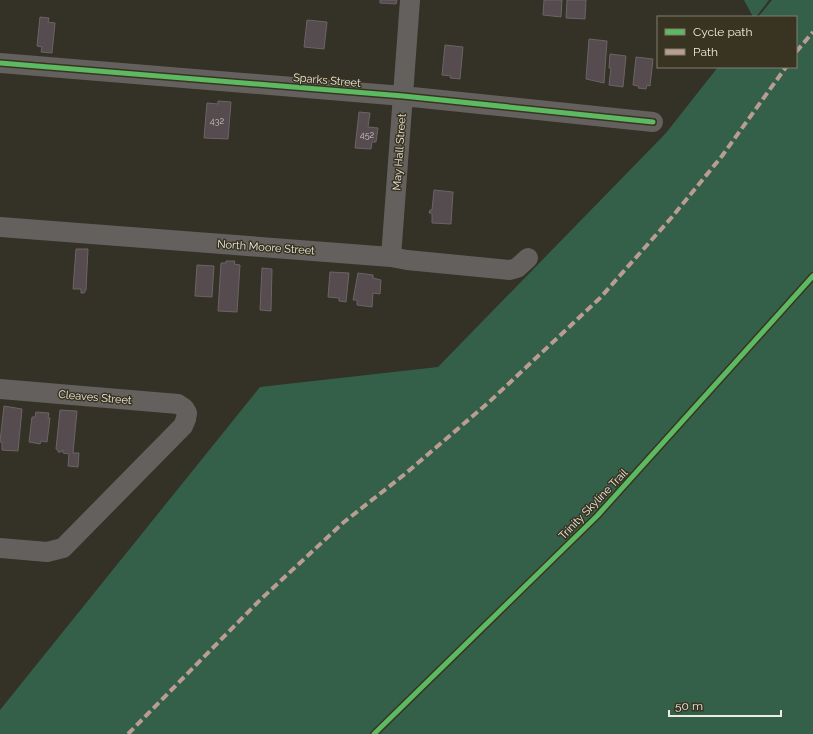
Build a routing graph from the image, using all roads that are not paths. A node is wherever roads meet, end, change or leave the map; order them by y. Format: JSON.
{"nodes":[{"id":1,"x":410,"y":0,"type":"edge"},
{"id":2,"x":0,"y":64,"type":"edge"},
{"id":3,"x":403,"y":96,"type":"junction"},
{"id":4,"x":653,"y":122,"type":"dead end"},
{"id":5,"x":0,"y":227,"type":"edge"},
{"id":6,"x":391,"y":257,"type":"junction"},
{"id":7,"x":528,"y":258,"type":"dead end"},
{"id":8,"x":0,"y":388,"type":"edge"},
{"id":9,"x":0,"y":548,"type":"edge"}],
"edges":[{"from":1,"to":3,"type":"street","name":"May Hall Street"},
{"from":2,"to":3,"type":"street","name":"Sparks Street"},
{"from":3,"to":4,"type":"street","name":"Sparks Street"},
{"from":3,"to":6,"type":"street","name":"May Hall Street"},
{"from":5,"to":6,"type":"street","name":"North Moore Street"},
{"from":6,"to":7,"type":"street","name":"North Moore Street"},
{"from":8,"to":9,"type":"street","name":"Cleaves Street"}]}
